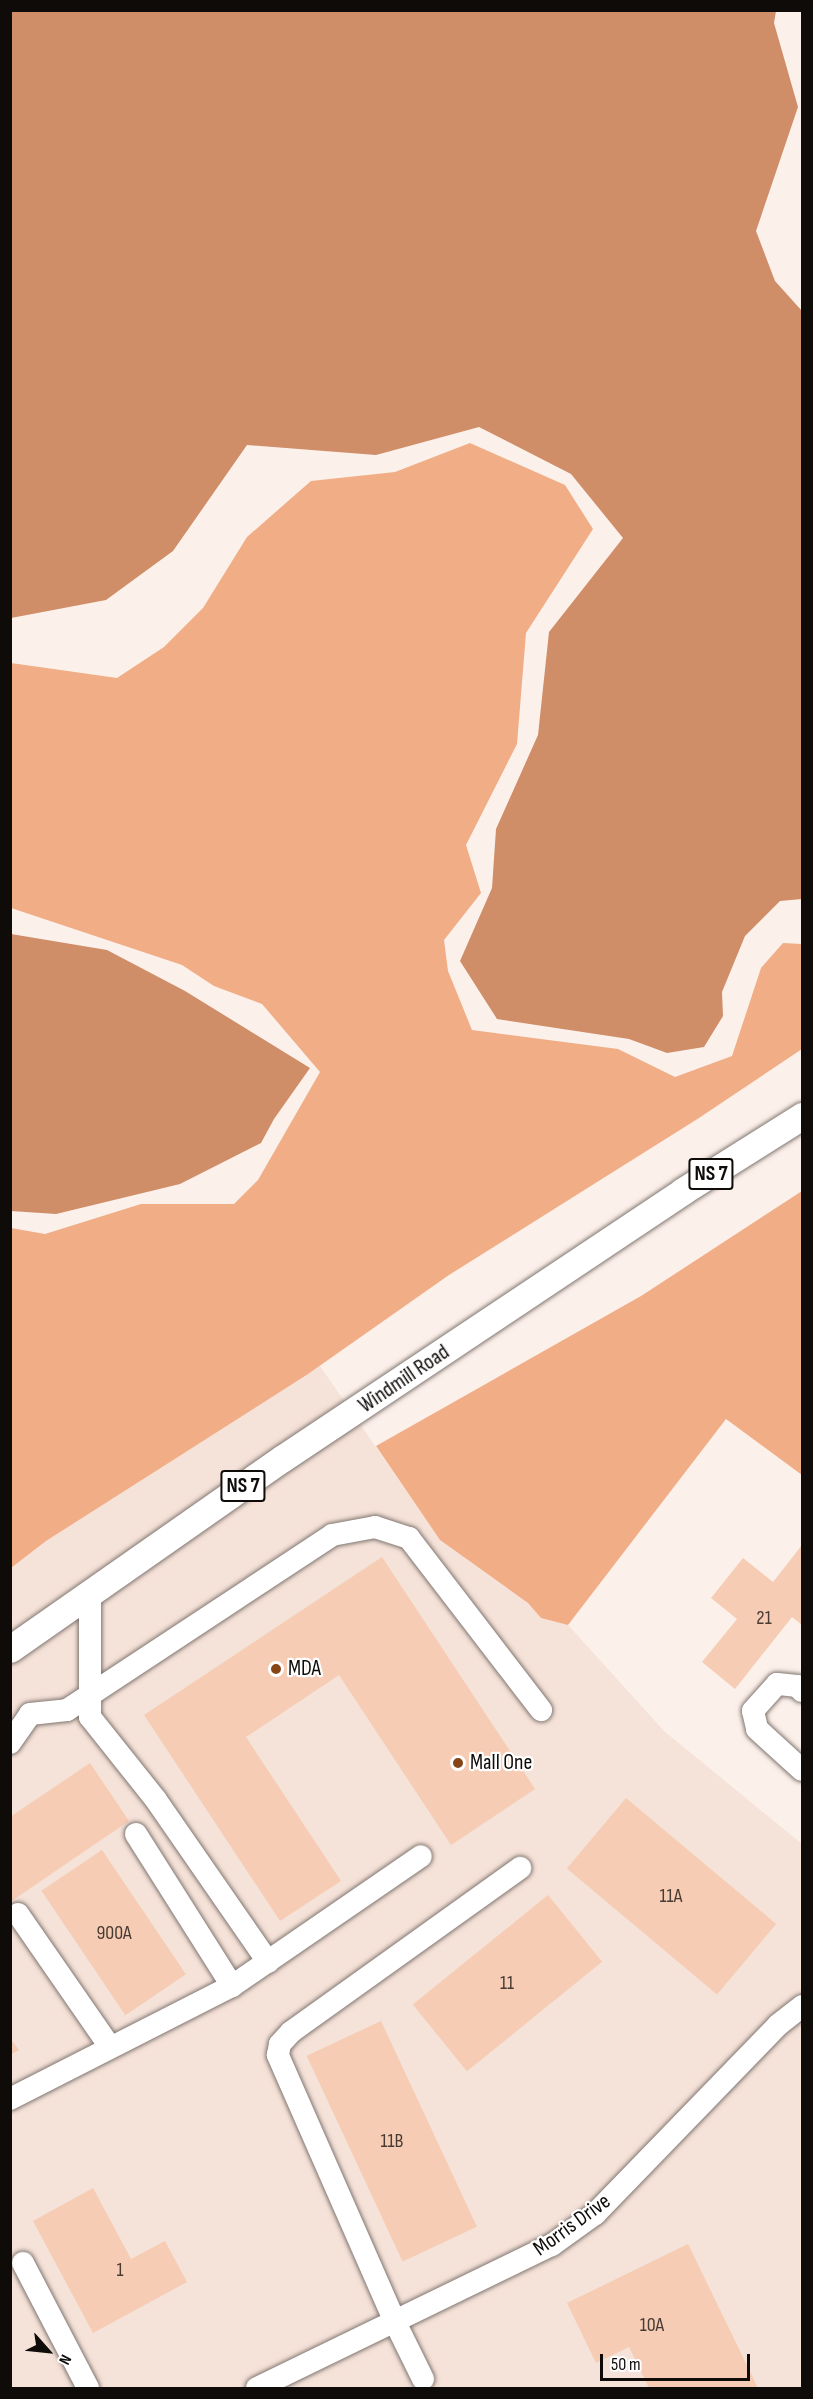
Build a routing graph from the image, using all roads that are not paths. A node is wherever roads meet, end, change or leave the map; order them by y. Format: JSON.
{"nodes":[{"id":1,"x":802,"y":1116,"type":"edge"},
{"id":2,"x":90,"y":1593,"type":"junction"},
{"id":3,"x":10,"y":1649,"type":"edge"},
{"id":4,"x":802,"y":1691,"type":"edge"},
{"id":5,"x":90,"y":1695,"type":"junction"},
{"id":6,"x":541,"y":1710,"type":"dead end"},
{"id":7,"x":10,"y":1743,"type":"edge"},
{"id":8,"x":802,"y":1770,"type":"edge"},
{"id":9,"x":136,"y":1834,"type":"dead end"},
{"id":10,"x":421,"y":1856,"type":"dead end"},
{"id":11,"x":520,"y":1868,"type":"dead end"},
{"id":12,"x":18,"y":1914,"type":"dead end"},
{"id":13,"x":268,"y":1962,"type":"junction"},
{"id":14,"x":232,"y":1986,"type":"junction"},
{"id":15,"x":802,"y":2006,"type":"edge"},
{"id":16,"x":110,"y":2048,"type":"junction"},
{"id":17,"x":10,"y":2099,"type":"edge"},
{"id":18,"x":22,"y":2263,"type":"dead end"},
{"id":19,"x":395,"y":2322,"type":"junction"},
{"id":20,"x":423,"y":2379,"type":"dead end"},
{"id":21,"x":88,"y":2388,"type":"edge"},
{"id":22,"x":257,"y":2388,"type":"edge"}],
"edges":[{"from":1,"to":2,"type":"main road","name":"Windmill Road","number":"NS 7"},
{"from":2,"to":3,"type":"main road","name":"Windmill Road","number":"NS 7"},
{"from":2,"to":5,"type":"street"},
{"from":4,"to":8,"type":"street"},
{"from":5,"to":6,"type":"street"},
{"from":5,"to":7,"type":"street"},
{"from":5,"to":13,"type":"street"},
{"from":9,"to":14,"type":"street"},
{"from":10,"to":13,"type":"street"},
{"from":11,"to":19,"type":"street"},
{"from":12,"to":16,"type":"street"},
{"from":13,"to":14,"type":"street"},
{"from":14,"to":16,"type":"street"},
{"from":15,"to":19,"type":"street","name":"Morris Drive"},
{"from":16,"to":17,"type":"street"},
{"from":18,"to":21,"type":"street"},
{"from":19,"to":20,"type":"street"},
{"from":19,"to":22,"type":"street","name":"Morris Drive"}]}
